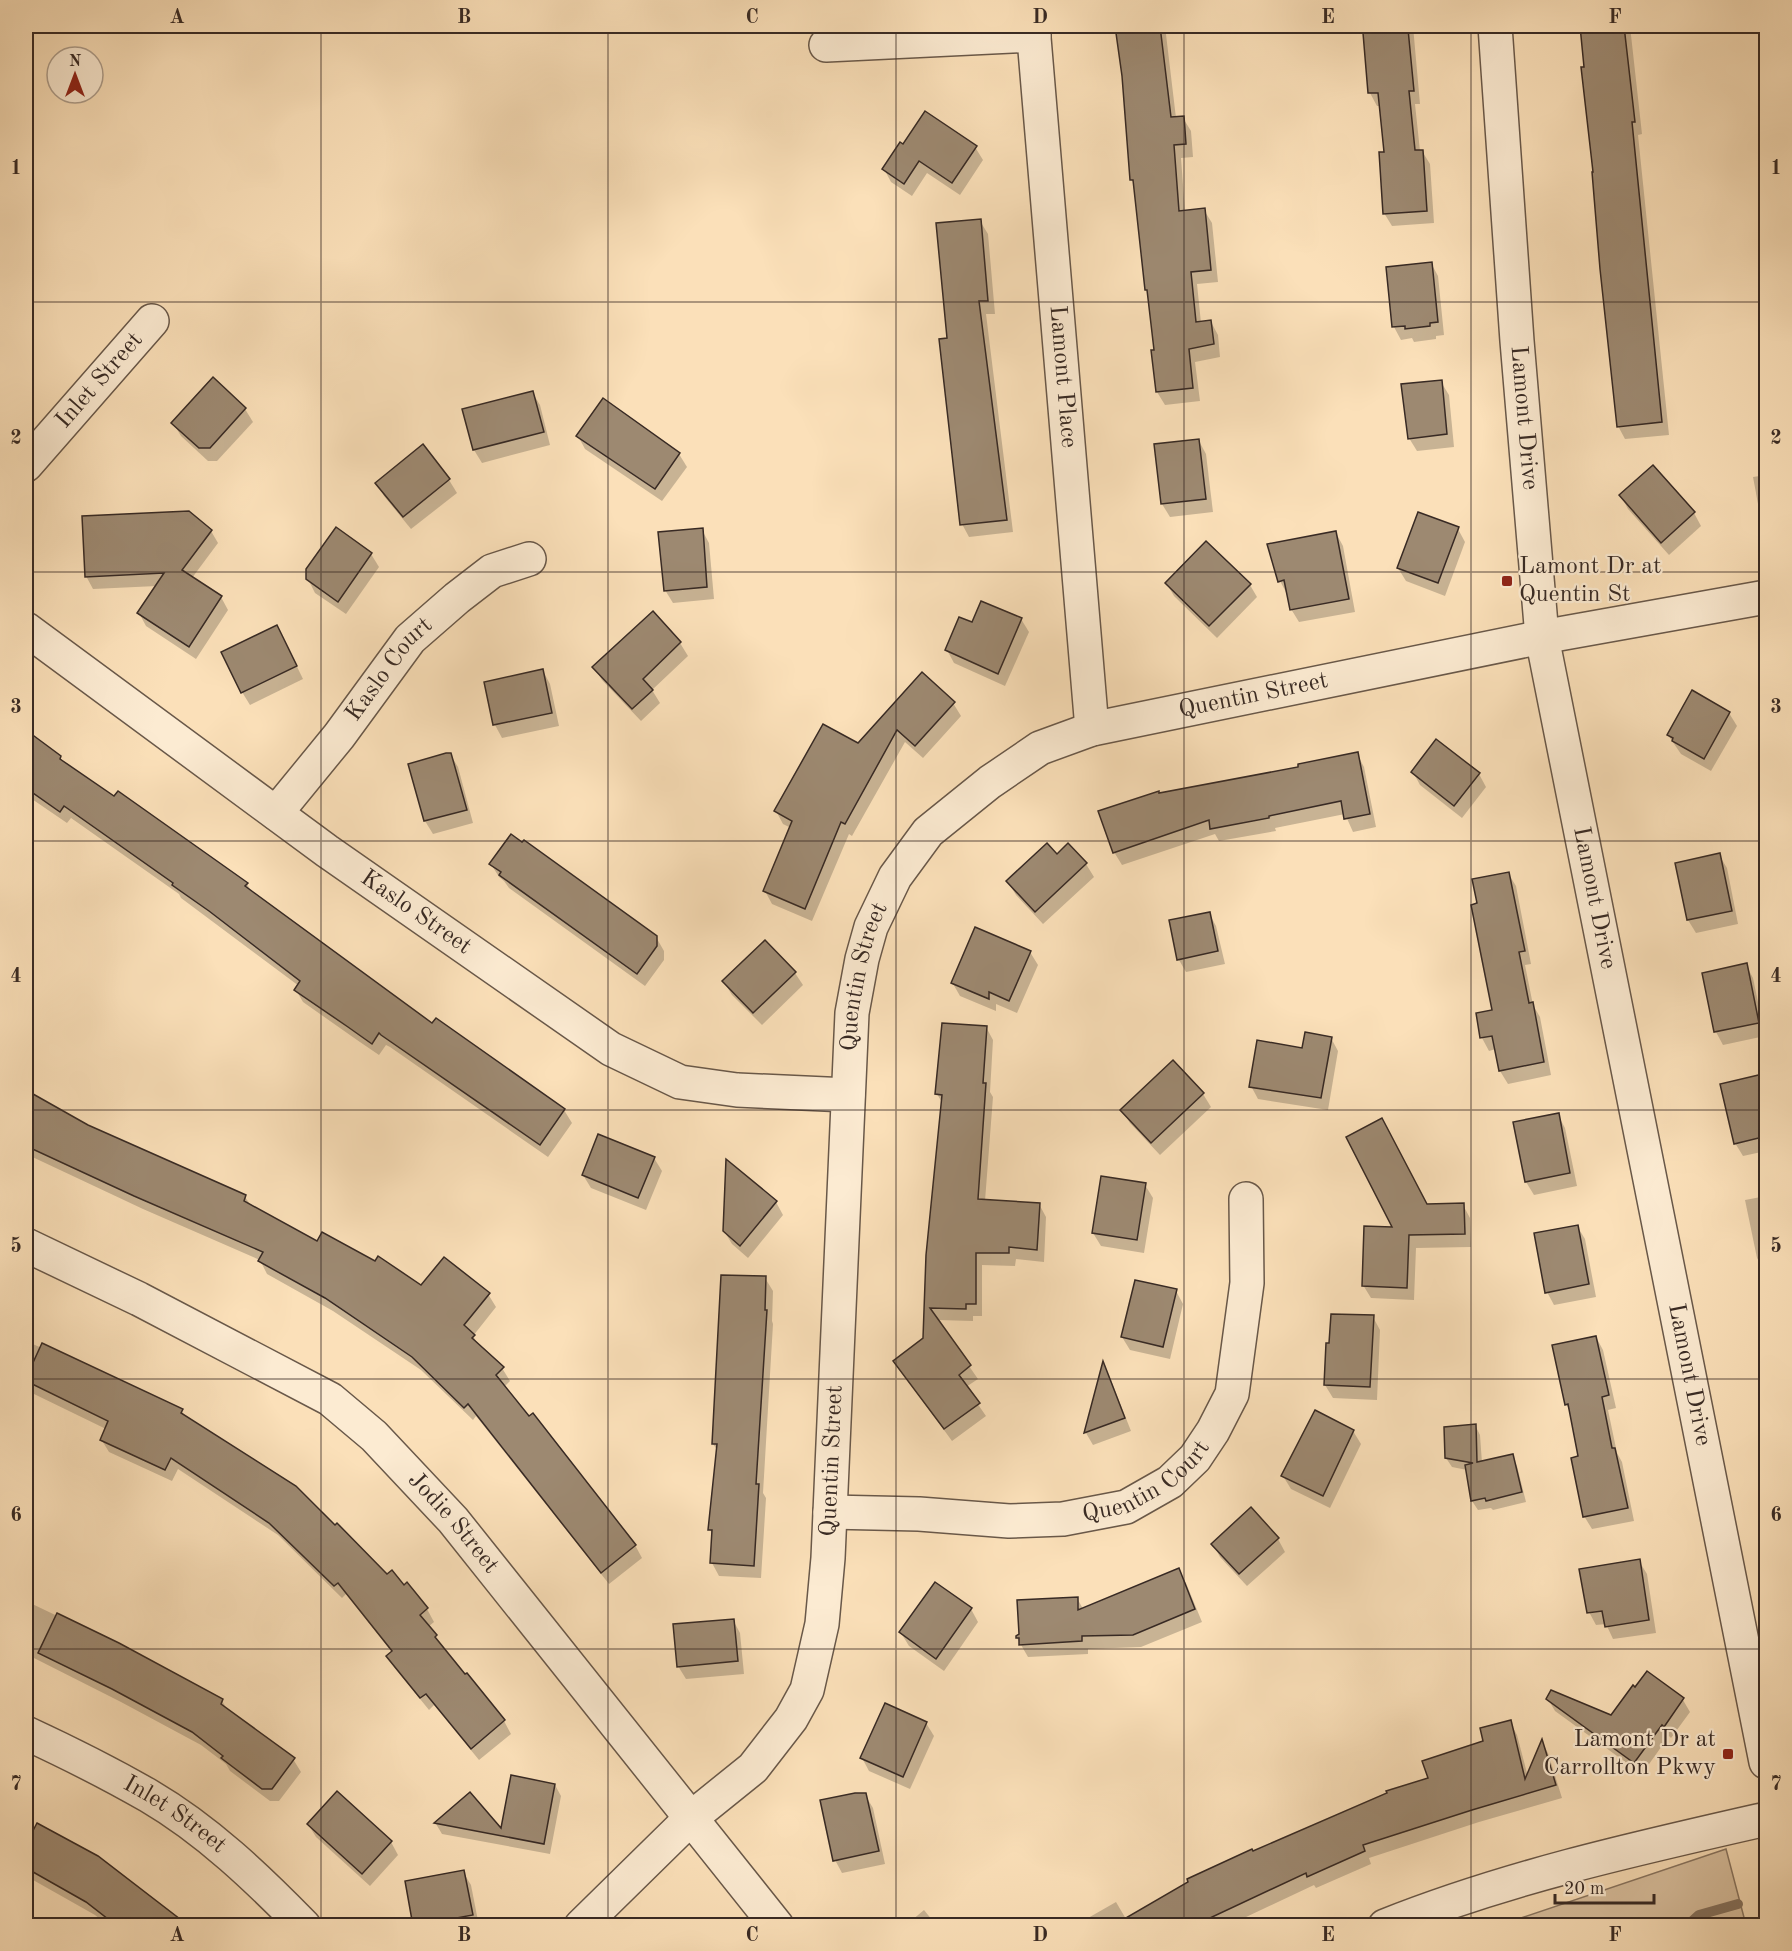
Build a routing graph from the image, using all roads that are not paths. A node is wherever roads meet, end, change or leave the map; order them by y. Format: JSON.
{"nodes":[{"id":1,"x":1495,"y":26,"type":"edge"},
{"id":2,"x":1034,"y":30,"type":"edge"},
{"id":3,"x":826,"y":45,"type":"dead end"},
{"id":4,"x":152,"y":321,"type":"dead end"},
{"id":5,"x":26,"y":465,"type":"edge"},
{"id":6,"x":529,"y":559,"type":"dead end"},
{"id":7,"x":1767,"y":597,"type":"edge"},
{"id":8,"x":26,"y":628,"type":"edge"},
{"id":9,"x":1542,"y":637,"type":"junction"},
{"id":10,"x":1092,"y":729,"type":"junction"},
{"id":11,"x":276,"y":813,"type":"junction"},
{"id":12,"x":848,"y":1095,"type":"junction"},
{"id":13,"x":1246,"y":1199,"type":"dead end"},
{"id":14,"x":26,"y":1245,"type":"edge"},
{"id":15,"x":830,"y":1512,"type":"junction"},
{"id":16,"x":26,"y":1733,"type":"edge"},
{"id":17,"x":1767,"y":1762,"type":"edge"},
{"id":18,"x":691,"y":1818,"type":"junction"},
{"id":19,"x":1767,"y":1819,"type":"edge"},
{"id":20,"x":304,"y":1926,"type":"edge"},
{"id":21,"x":581,"y":1926,"type":"edge"},
{"id":22,"x":777,"y":1926,"type":"edge"},
{"id":23,"x":1385,"y":1926,"type":"edge"}],
"edges":[{"from":1,"to":9,"type":"street","name":"Lamont Drive"},
{"from":2,"to":3,"type":"street"},
{"from":2,"to":10,"type":"street","name":"Lamont Place"},
{"from":4,"to":5,"type":"street","name":"Inlet Street"},
{"from":6,"to":11,"type":"street","name":"Kaslo Court"},
{"from":7,"to":9,"type":"street","name":"Quentin Street"},
{"from":8,"to":11,"type":"street","name":"Kaslo Street"},
{"from":9,"to":10,"type":"street","name":"Quentin Street"},
{"from":9,"to":17,"type":"street","name":"Lamont Drive"},
{"from":10,"to":12,"type":"street","name":"Quentin Street"},
{"from":11,"to":12,"type":"street","name":"Kaslo Street"},
{"from":12,"to":15,"type":"street","name":"Quentin Street"},
{"from":13,"to":15,"type":"street","name":"Quentin Court"},
{"from":14,"to":18,"type":"street","name":"Jodie Street"},
{"from":15,"to":18,"type":"street","name":"Quentin Street"},
{"from":16,"to":20,"type":"street","name":"Inlet Street"},
{"from":18,"to":21,"type":"street","name":"Quentin Street"},
{"from":18,"to":22,"type":"street","name":"Jodie Street"},
{"from":19,"to":23,"type":"street"}]}
